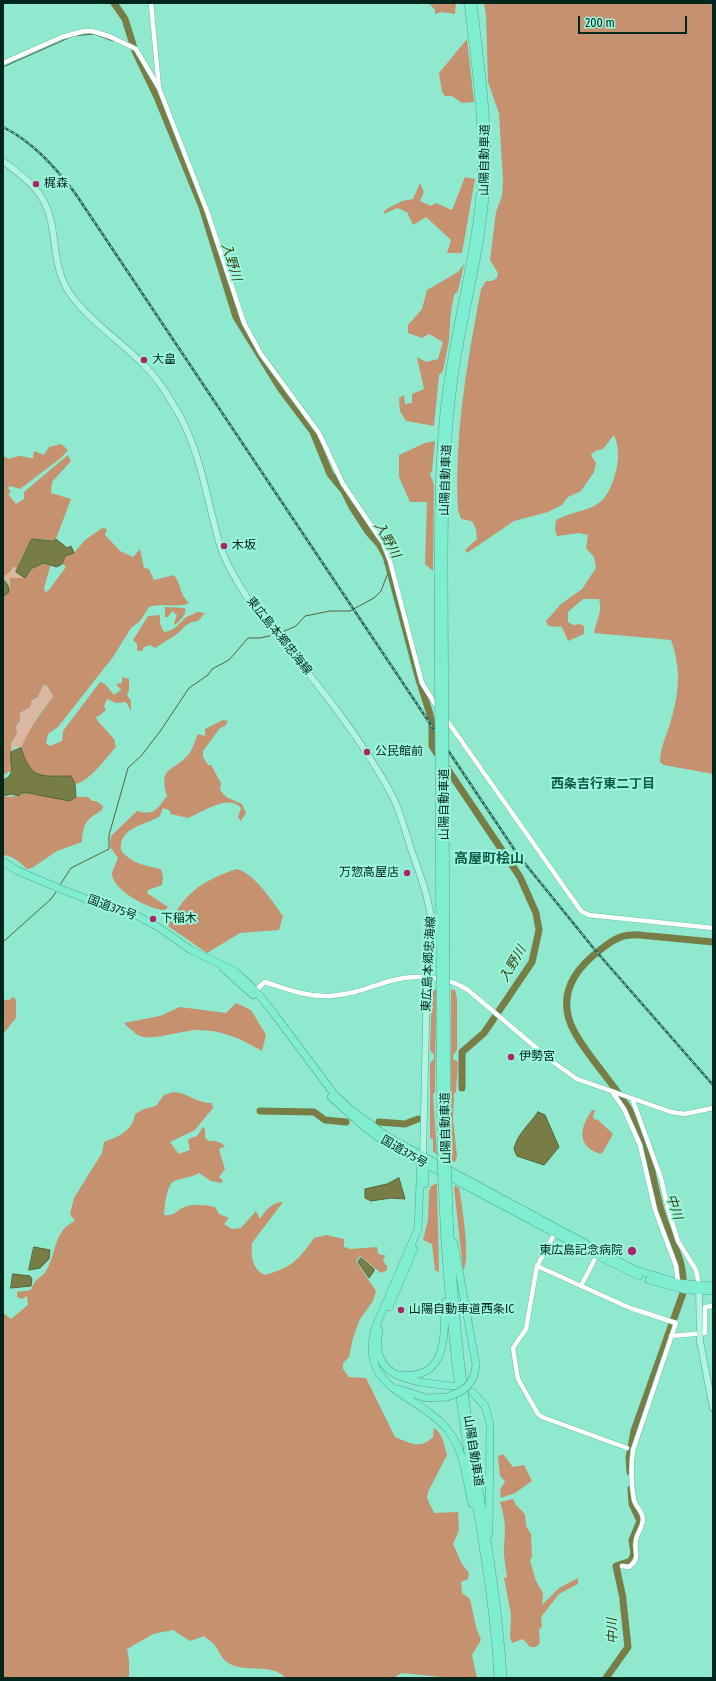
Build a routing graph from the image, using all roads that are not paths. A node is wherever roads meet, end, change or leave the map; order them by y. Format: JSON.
{"nodes":[{"id":1,"x":151,"y":3,"type":"edge"},
{"id":2,"x":468,"y":3,"type":"edge"},
{"id":3,"x":473,"y":3,"type":"edge"},
{"id":4,"x":3,"y":64,"type":"edge"},
{"id":5,"x":158,"y":88,"type":"junction"},
{"id":6,"x":3,"y":161,"type":"edge"},
{"id":7,"x":441,"y":574,"type":"junction"},
{"id":8,"x":3,"y":861,"type":"edge"},
{"id":9,"x":713,"y":928,"type":"edge"},
{"id":10,"x":427,"y":979,"type":"junction"},
{"id":11,"x":254,"y":992,"type":"junction"},
{"id":12,"x":613,"y":1093,"type":"junction"},
{"id":13,"x":629,"y":1098,"type":"junction"},
{"id":14,"x":713,"y":1108,"type":"edge"},
{"id":15,"x":423,"y":1161,"type":"junction"},
{"id":16,"x":445,"y":1183,"type":"junction"},
{"id":17,"x":555,"y":1233,"type":"junction"},
{"id":18,"x":597,"y":1256,"type":"junction"},
{"id":19,"x":537,"y":1266,"type":"junction"},
{"id":20,"x":446,"y":1268,"type":"junction"},
{"id":21,"x":678,"y":1284,"type":"junction"},
{"id":22,"x":582,"y":1286,"type":"junction"},
{"id":23,"x":713,"y":1286,"type":"edge"},
{"id":24,"x":699,"y":1288,"type":"junction"},
{"id":25,"x":713,"y":1291,"type":"edge"},
{"id":26,"x":713,"y":1306,"type":"edge"},
{"id":27,"x":700,"y":1334,"type":"junction"},
{"id":28,"x":671,"y":1336,"type":"junction"},
{"id":29,"x":396,"y":1374,"type":"junction"},
{"id":30,"x":387,"y":1383,"type":"junction"},
{"id":31,"x":453,"y":1386,"type":"dead end"},
{"id":32,"x":472,"y":1392,"type":"dead end"},
{"id":33,"x":713,"y":1408,"type":"edge"},
{"id":34,"x":627,"y":1448,"type":"dead end"},
{"id":35,"x":487,"y":1561,"type":"junction"},
{"id":36,"x":622,"y":1566,"type":"dead end"},
{"id":37,"x":498,"y":1678,"type":"edge"},
{"id":38,"x":504,"y":1678,"type":"edge"}],
"edges":[{"from":1,"to":5,"type":"street"},
{"from":2,"to":7,"type":"highway","name":"山陽自動車道"},
{"from":3,"to":7,"type":"highway","name":"山陽自動車道"},
{"from":4,"to":5,"type":"street"},
{"from":5,"to":9,"type":"street"},
{"from":6,"to":10,"type":"main road","name":"東広島本郷忠海線"},
{"from":7,"to":16,"type":"highway","name":"山陽自動車道","bridge":true},
{"from":8,"to":11,"type":"highway","name":"国道375号"},
{"from":10,"to":11,"type":"street"},
{"from":10,"to":12,"type":"street"},
{"from":10,"to":15,"type":"main road","name":"東広島本郷忠海線"},
{"from":11,"to":15,"type":"highway","name":"国道375号"},
{"from":12,"to":13,"type":"street"},
{"from":12,"to":21,"type":"street"},
{"from":13,"to":14,"type":"street"},
{"from":13,"to":24,"type":"street"},
{"from":15,"to":17,"type":"highway","name":"国道375号"},
{"from":15,"to":21,"type":"highway","name":"国道375号"},
{"from":15,"to":29,"type":"highway"},
{"from":15,"to":30,"type":"highway"},
{"from":16,"to":20,"type":"highway","name":"山陽自動車道"},
{"from":16,"to":30,"type":"highway","bridge":true},
{"from":16,"to":35,"type":"highway","name":"山陽自動車道"},
{"from":17,"to":18,"type":"highway","name":"国道375号"},
{"from":17,"to":19,"type":"street"},
{"from":18,"to":21,"type":"highway","name":"国道375号"},
{"from":18,"to":22,"type":"street"},
{"from":19,"to":22,"type":"street"},
{"from":19,"to":34,"type":"street"},
{"from":20,"to":29,"type":"highway"},
{"from":20,"to":35,"type":"highway","name":"山陽自動車道"},
{"from":21,"to":24,"type":"highway","name":"国道375号"},
{"from":22,"to":28,"type":"street"},
{"from":23,"to":24,"type":"highway","name":"国道375号"},
{"from":24,"to":25,"type":"highway","name":"国道375号"},
{"from":24,"to":27,"type":"main road"},
{"from":26,"to":27,"type":"street"},
{"from":27,"to":28,"type":"street"},
{"from":27,"to":33,"type":"main road"},
{"from":28,"to":36,"type":"street"},
{"from":29,"to":31,"type":"highway"},
{"from":30,"to":35,"type":"highway"},
{"from":32,"to":35,"type":"highway"},
{"from":35,"to":37,"type":"highway","name":"山陽自動車道"},
{"from":35,"to":38,"type":"highway","name":"山陽自動車道"}]}
